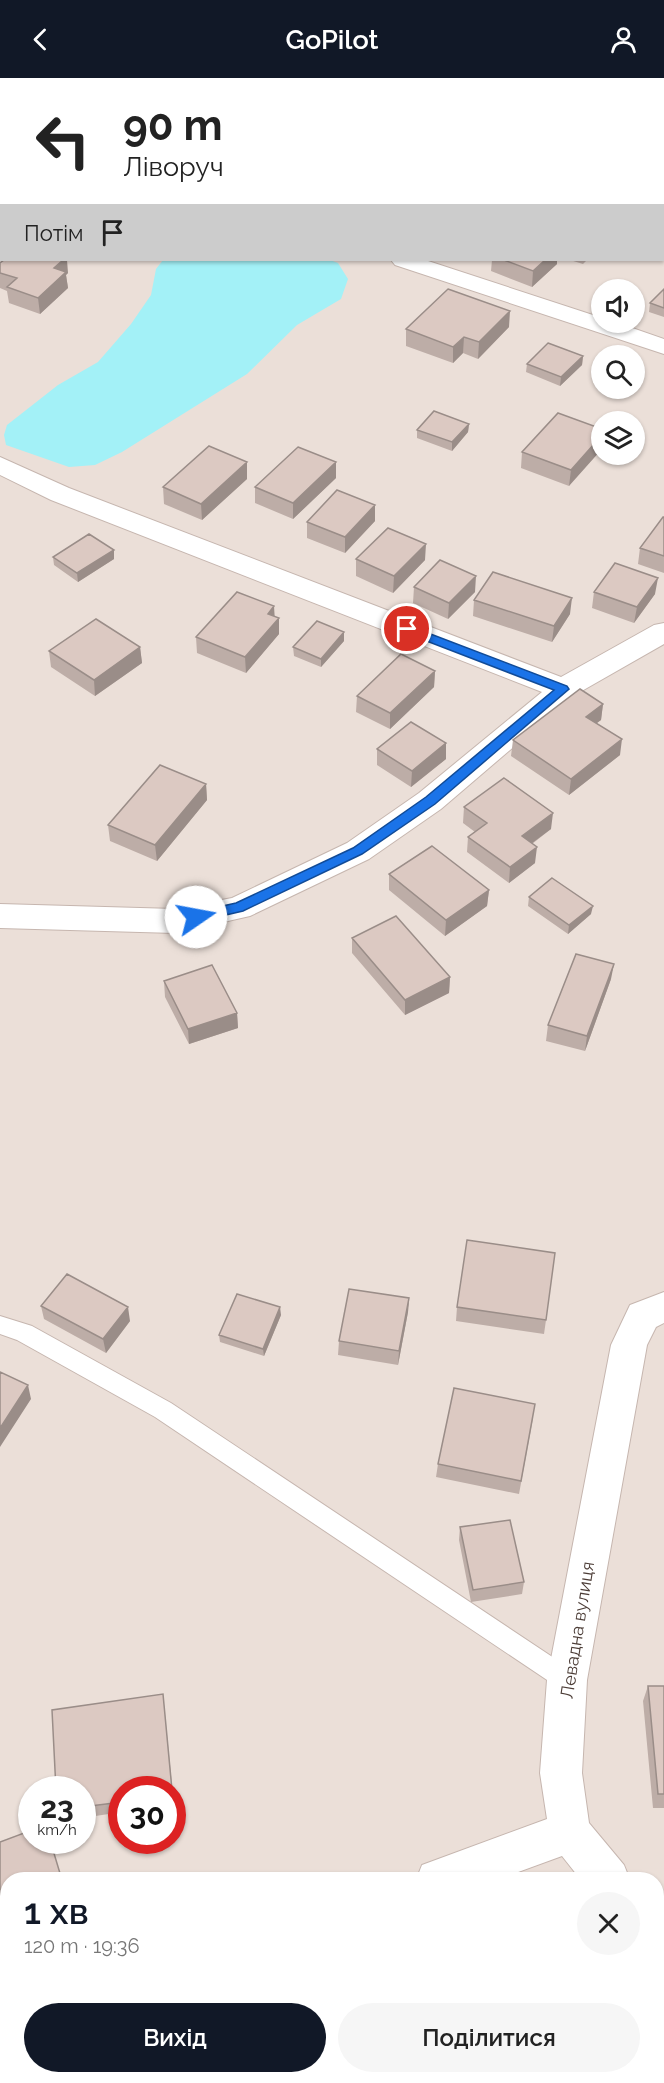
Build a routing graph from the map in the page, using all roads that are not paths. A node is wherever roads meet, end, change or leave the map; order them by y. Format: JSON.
{"nodes":[{"id":1,"x":406,"y":261,"type":"edge"},
{"id":2,"x":664,"y":346,"type":"edge"},
{"id":3,"x":0,"y":465,"type":"edge"},
{"id":4,"x":664,"y":632,"type":"edge"},
{"id":5,"x":563,"y":689,"type":"junction"},
{"id":6,"x":0,"y":916,"type":"edge"},
{"id":7,"x":664,"y":1307,"type":"edge"},
{"id":8,"x":0,"y":1325,"type":"edge"},
{"id":9,"x":567,"y":1680,"type":"junction"},
{"id":10,"x":569,"y":1832,"type":"junction"},
{"id":11,"x":459,"y":1872,"type":"edge"},
{"id":12,"x":602,"y":1872,"type":"edge"}],
"edges":[{"from":1,"to":2,"type":"street"},
{"from":3,"to":5,"type":"street"},
{"from":4,"to":5,"type":"street"},
{"from":5,"to":6,"type":"street"},
{"from":7,"to":9,"type":"street","name":"Левадна вулиця"},
{"from":8,"to":9,"type":"lane"},
{"from":9,"to":10,"type":"street","name":"Левадна вулиця"},
{"from":10,"to":11,"type":"street"},
{"from":10,"to":12,"type":"street"}]}
